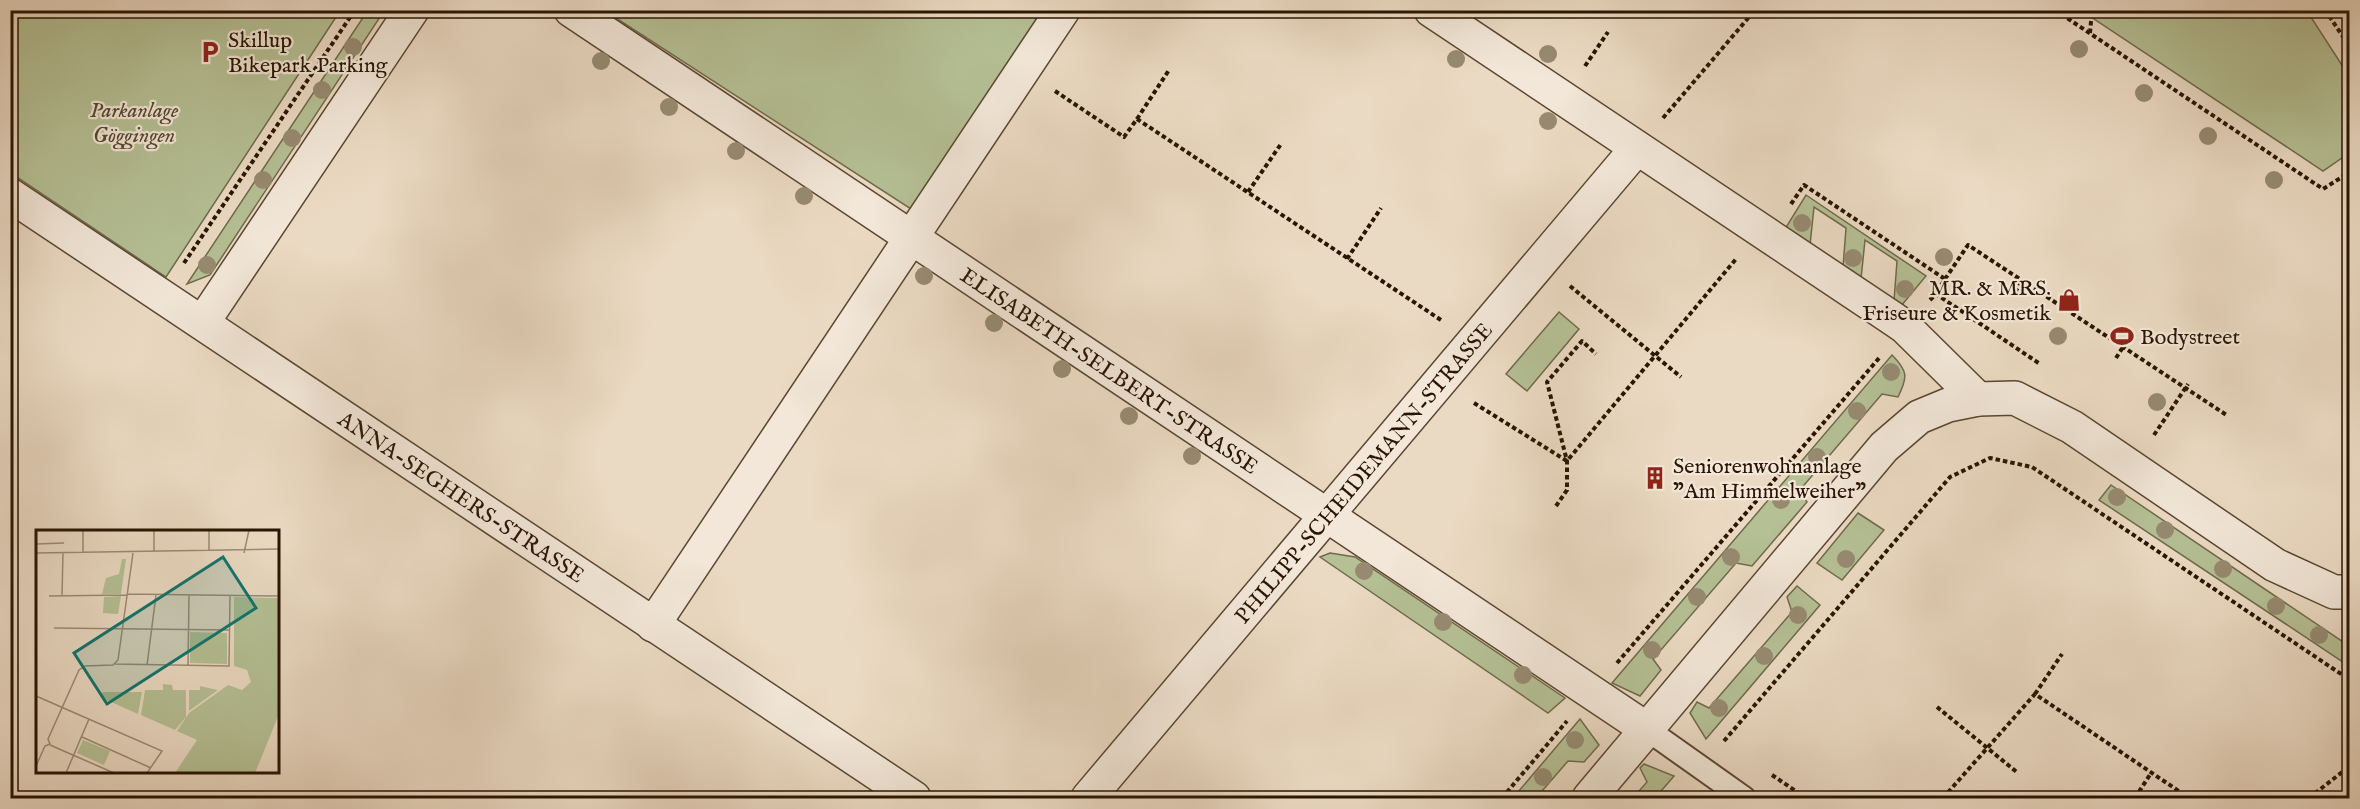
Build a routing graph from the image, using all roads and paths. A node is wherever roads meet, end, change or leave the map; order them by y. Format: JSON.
{"nodes":[{"id":1,"x":355,"y":10,"type":"edge"},
{"id":2,"x":412,"y":10,"type":"edge"},
{"id":3,"x":571,"y":10,"type":"edge"},
{"id":4,"x":1063,"y":10,"type":"edge"},
{"id":5,"x":1431,"y":10,"type":"edge"},
{"id":6,"x":1755,"y":10,"type":"edge"},
{"id":7,"x":2055,"y":10,"type":"edge"},
{"id":8,"x":2092,"y":10,"type":"edge"},
{"id":9,"x":2325,"y":10,"type":"edge"},
{"id":10,"x":2090,"y":34,"type":"junction"},
{"id":11,"x":2349,"y":47,"type":"edge"},
{"id":12,"x":1023,"y":69,"type":"junction"},
{"id":13,"x":1169,"y":70,"type":"dead end"},
{"id":14,"x":1137,"y":118,"type":"junction"},
{"id":15,"x":1281,"y":144,"type":"dead end"},
{"id":16,"x":1637,"y":148,"type":"junction"},
{"id":17,"x":2349,"y":172,"type":"edge"},
{"id":18,"x":1248,"y":192,"type":"junction"},
{"id":19,"x":10,"y":195,"type":"edge"},
{"id":20,"x":1381,"y":208,"type":"dead end"},
{"id":21,"x":1765,"y":233,"type":"junction"},
{"id":22,"x":911,"y":238,"type":"junction"},
{"id":23,"x":1347,"y":259,"type":"junction"},
{"id":24,"x":1541,"y":262,"type":"junction"},
{"id":25,"x":1945,"y":279,"type":"junction"},
{"id":26,"x":2022,"y":281,"type":"junction"},
{"id":27,"x":2015,"y":292,"type":"dead end"},
{"id":28,"x":1936,"y":294,"type":"dead end"},
{"id":29,"x":2053,"y":295,"type":"dead end"},
{"id":30,"x":162,"y":296,"type":"junction"},
{"id":31,"x":2050,"y":300,"type":"junction"},
{"id":32,"x":202,"y":322,"type":"junction"},
{"id":33,"x":1905,"y":327,"type":"junction"},
{"id":34,"x":1474,"y":342,"type":"junction"},
{"id":35,"x":2123,"y":347,"type":"junction"},
{"id":36,"x":1596,"y":354,"type":"dead end"},
{"id":37,"x":1654,"y":357,"type":"junction"},
{"id":38,"x":2116,"y":358,"type":"dead end"},
{"id":39,"x":1681,"y":376,"type":"dead end"},
{"id":40,"x":1440,"y":381,"type":"junction"},
{"id":41,"x":2187,"y":386,"type":"junction"},
{"id":42,"x":1978,"y":399,"type":"junction"},
{"id":43,"x":2228,"y":416,"type":"dead end"},
{"id":44,"x":2152,"y":438,"type":"dead end"},
{"id":45,"x":1567,"y":461,"type":"junction"},
{"id":46,"x":1556,"y":506,"type":"dead end"},
{"id":47,"x":1327,"y":516,"type":"junction"},
{"id":48,"x":2349,"y":592,"type":"edge"},
{"id":49,"x":653,"y":625,"type":"junction"},
{"id":50,"x":2062,"y":654,"type":"dead end"},
{"id":51,"x":2349,"y":680,"type":"edge"},
{"id":52,"x":1592,"y":692,"type":"junction"},
{"id":53,"x":2035,"y":694,"type":"junction"},
{"id":54,"x":1937,"y":707,"type":"dead end"},
{"id":55,"x":1648,"y":730,"type":"junction"},
{"id":56,"x":1987,"y":748,"type":"junction"},
{"id":57,"x":2349,"y":766,"type":"edge"},
{"id":58,"x":1700,"y":768,"type":"junction"},
{"id":59,"x":2018,"y":773,"type":"dead end"},
{"id":60,"x":2151,"y":774,"type":"junction"},
{"id":61,"x":914,"y":798,"type":"edge"},
{"id":62,"x":1088,"y":798,"type":"edge"},
{"id":63,"x":1502,"y":798,"type":"edge"},
{"id":64,"x":1589,"y":798,"type":"edge"},
{"id":65,"x":1744,"y":798,"type":"edge"},
{"id":66,"x":1943,"y":798,"type":"edge"},
{"id":67,"x":2135,"y":798,"type":"edge"},
{"id":68,"x":2189,"y":798,"type":"edge"},
{"id":69,"x":2309,"y":798,"type":"edge"}],
"edges":[{"from":1,"to":30,"type":"path"},
{"from":2,"to":32,"type":"street"},
{"from":3,"to":22,"type":"street","name":"ELISABETH-SELBERT-STRASSE"},
{"from":4,"to":12,"type":"street"},
{"from":5,"to":16,"type":"street"},
{"from":6,"to":16,"type":"path"},
{"from":7,"to":10,"type":"path"},
{"from":8,"to":10,"type":"path"},
{"from":9,"to":11,"type":"path"},
{"from":10,"to":17,"type":"path"},
{"from":12,"to":14,"type":"path"},
{"from":12,"to":22,"type":"street"},
{"from":13,"to":14,"type":"path"},
{"from":14,"to":18,"type":"path"},
{"from":15,"to":18,"type":"path"},
{"from":16,"to":21,"type":"street"},
{"from":16,"to":24,"type":"street","name":"PHILIPP-SCHEIDEMANN-STRASSE"},
{"from":18,"to":23,"type":"path"},
{"from":19,"to":30,"type":"street","name":"ANNA-SEGHERS-STRASSE"},
{"from":20,"to":23,"type":"path"},
{"from":21,"to":25,"type":"path"},
{"from":21,"to":33,"type":"street"},
{"from":21,"to":37,"type":"path"},
{"from":22,"to":47,"type":"street","name":"ELISABETH-SELBERT-STRASSE"},
{"from":22,"to":49,"type":"street"},
{"from":23,"to":34,"type":"path"},
{"from":24,"to":34,"type":"street","name":"PHILIPP-SCHEIDEMANN-STRASSE"},
{"from":24,"to":37,"type":"path"},
{"from":25,"to":26,"type":"path"},
{"from":25,"to":28,"type":"path"},
{"from":26,"to":27,"type":"path"},
{"from":26,"to":31,"type":"path"},
{"from":29,"to":31,"type":"path"},
{"from":30,"to":32,"type":"street","name":"ANNA-SEGHERS-STRASSE"},
{"from":31,"to":35,"type":"path"},
{"from":32,"to":49,"type":"street","name":"ANNA-SEGHERS-STRASSE"},
{"from":33,"to":42,"type":"street"},
{"from":33,"to":52,"type":"path"},
{"from":34,"to":40,"type":"street","name":"PHILIPP-SCHEIDEMANN-STRASSE"},
{"from":35,"to":38,"type":"path"},
{"from":35,"to":41,"type":"path"},
{"from":36,"to":45,"type":"path"},
{"from":37,"to":39,"type":"path"},
{"from":37,"to":45,"type":"path"},
{"from":40,"to":45,"type":"path"},
{"from":40,"to":47,"type":"street","name":"PHILIPP-SCHEIDEMANN-STRASSE"},
{"from":41,"to":43,"type":"path"},
{"from":41,"to":44,"type":"path"},
{"from":42,"to":48,"type":"street"},
{"from":42,"to":55,"type":"street"},
{"from":45,"to":46,"type":"path"},
{"from":47,"to":52,"type":"street","name":"ELISABETH-SELBERT-STRASSE"},
{"from":47,"to":62,"type":"street","name":"PHILIPP-SCHEIDEMANN-STRASSE"},
{"from":49,"to":61,"type":"street","name":"ANNA-SEGHERS-STRASSE"},
{"from":50,"to":53,"type":"path"},
{"from":51,"to":58,"type":"path"},
{"from":52,"to":55,"type":"street","name":"ELISABETH-SELBERT-STRASSE"},
{"from":52,"to":63,"type":"path"},
{"from":53,"to":56,"type":"path"},
{"from":53,"to":60,"type":"path"},
{"from":54,"to":56,"type":"path"},
{"from":55,"to":58,"type":"lane"},
{"from":55,"to":64,"type":"street"},
{"from":56,"to":59,"type":"path"},
{"from":56,"to":66,"type":"path"},
{"from":57,"to":69,"type":"path"},
{"from":58,"to":65,"type":"lane"},
{"from":60,"to":67,"type":"path"},
{"from":60,"to":68,"type":"path"}]}
